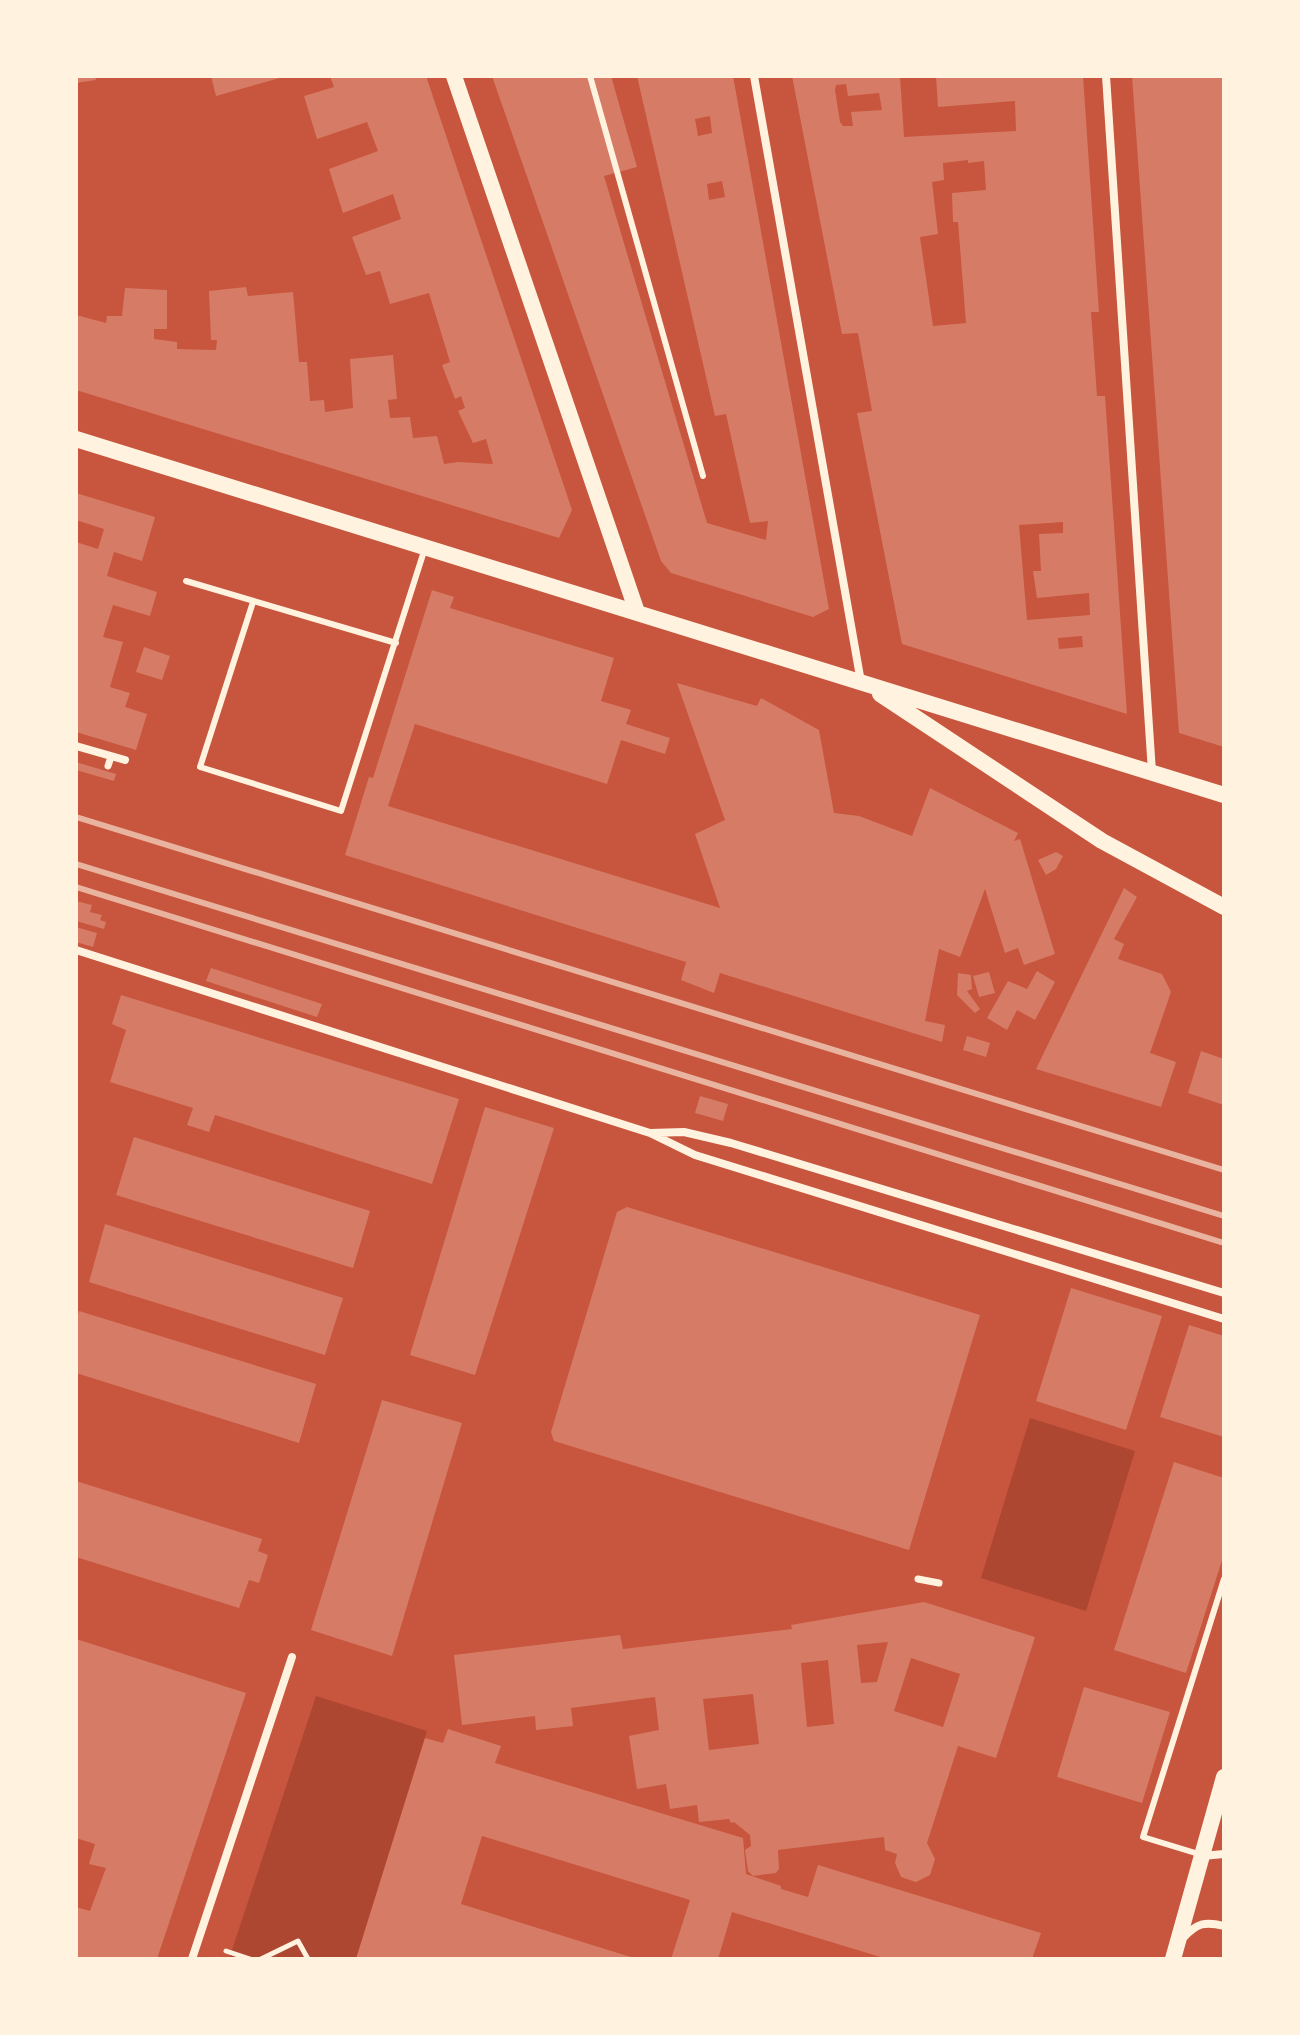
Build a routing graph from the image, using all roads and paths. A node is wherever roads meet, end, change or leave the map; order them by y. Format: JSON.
{"nodes":[{"id":1,"x":454,"y":76,"type":"edge"},
{"id":2,"x":590,"y":76,"type":"edge"},
{"id":3,"x":754,"y":76,"type":"edge"},
{"id":4,"x":1106,"y":76,"type":"edge"},
{"id":5,"x":76,"y":439,"type":"edge"},
{"id":6,"x":703,"y":476,"type":"dead end"},
{"id":7,"x":425,"y":547,"type":"junction"},
{"id":8,"x":186,"y":581,"type":"dead end"},
{"id":9,"x":253,"y":602,"type":"junction"},
{"id":10,"x":637,"y":612,"type":"junction"},
{"id":11,"x":396,"y":643,"type":"junction"},
{"id":12,"x":862,"y":682,"type":"junction"},
{"id":13,"x":76,"y":746,"type":"edge"},
{"id":14,"x":125,"y":760,"type":"dead end"},
{"id":15,"x":1152,"y":773,"type":"junction"},
{"id":16,"x":1224,"y":795,"type":"edge"},
{"id":17,"x":1224,"y":907,"type":"edge"},
{"id":18,"x":76,"y":950,"type":"edge"},
{"id":19,"x":650,"y":1133,"type":"junction"},
{"id":20,"x":1224,"y":1293,"type":"edge"},
{"id":21,"x":1224,"y":1319,"type":"edge"},
{"id":22,"x":918,"y":1579,"type":"dead end"},
{"id":23,"x":1224,"y":1579,"type":"edge"},
{"id":24,"x":939,"y":1583,"type":"dead end"},
{"id":25,"x":292,"y":1657,"type":"dead end"},
{"id":26,"x":1224,"y":1777,"type":"edge"},
{"id":27,"x":1224,"y":1854,"type":"edge"},
{"id":28,"x":1202,"y":1856,"type":"junction"},
{"id":29,"x":1224,"y":1926,"type":"edge"},
{"id":30,"x":226,"y":1951,"type":"dead end"},
{"id":31,"x":1175,"y":1951,"type":"edge"},
{"id":32,"x":192,"y":1959,"type":"edge"},
{"id":33,"x":250,"y":1959,"type":"edge"},
{"id":34,"x":261,"y":1959,"type":"edge"},
{"id":35,"x":308,"y":1959,"type":"edge"}],
"edges":[{"from":1,"to":10,"type":"main road"},
{"from":2,"to":6,"type":"lane"},
{"from":3,"to":12,"type":"street"},
{"from":4,"to":15,"type":"street"},
{"from":5,"to":7,"type":"main road"},
{"from":7,"to":10,"type":"main road"},
{"from":7,"to":11,"type":"lane"},
{"from":8,"to":9,"type":"lane"},
{"from":9,"to":11,"type":"lane"},
{"from":9,"to":11,"type":"lane"},
{"from":10,"to":12,"type":"main road"},
{"from":12,"to":15,"type":"main road"},
{"from":12,"to":17,"type":"main road"},
{"from":13,"to":14,"type":"street"},
{"from":15,"to":16,"type":"main road"},
{"from":18,"to":19,"type":"street"},
{"from":19,"to":20,"type":"street"},
{"from":19,"to":21,"type":"street"},
{"from":22,"to":24,"type":"street"},
{"from":23,"to":28,"type":"lane"},
{"from":25,"to":32,"type":"street"},
{"from":26,"to":28,"type":"main road"},
{"from":27,"to":28,"type":"street"},
{"from":28,"to":31,"type":"main road"},
{"from":29,"to":31,"type":"street"},
{"from":30,"to":33,"type":"path"},
{"from":34,"to":35,"type":"path"}]}
